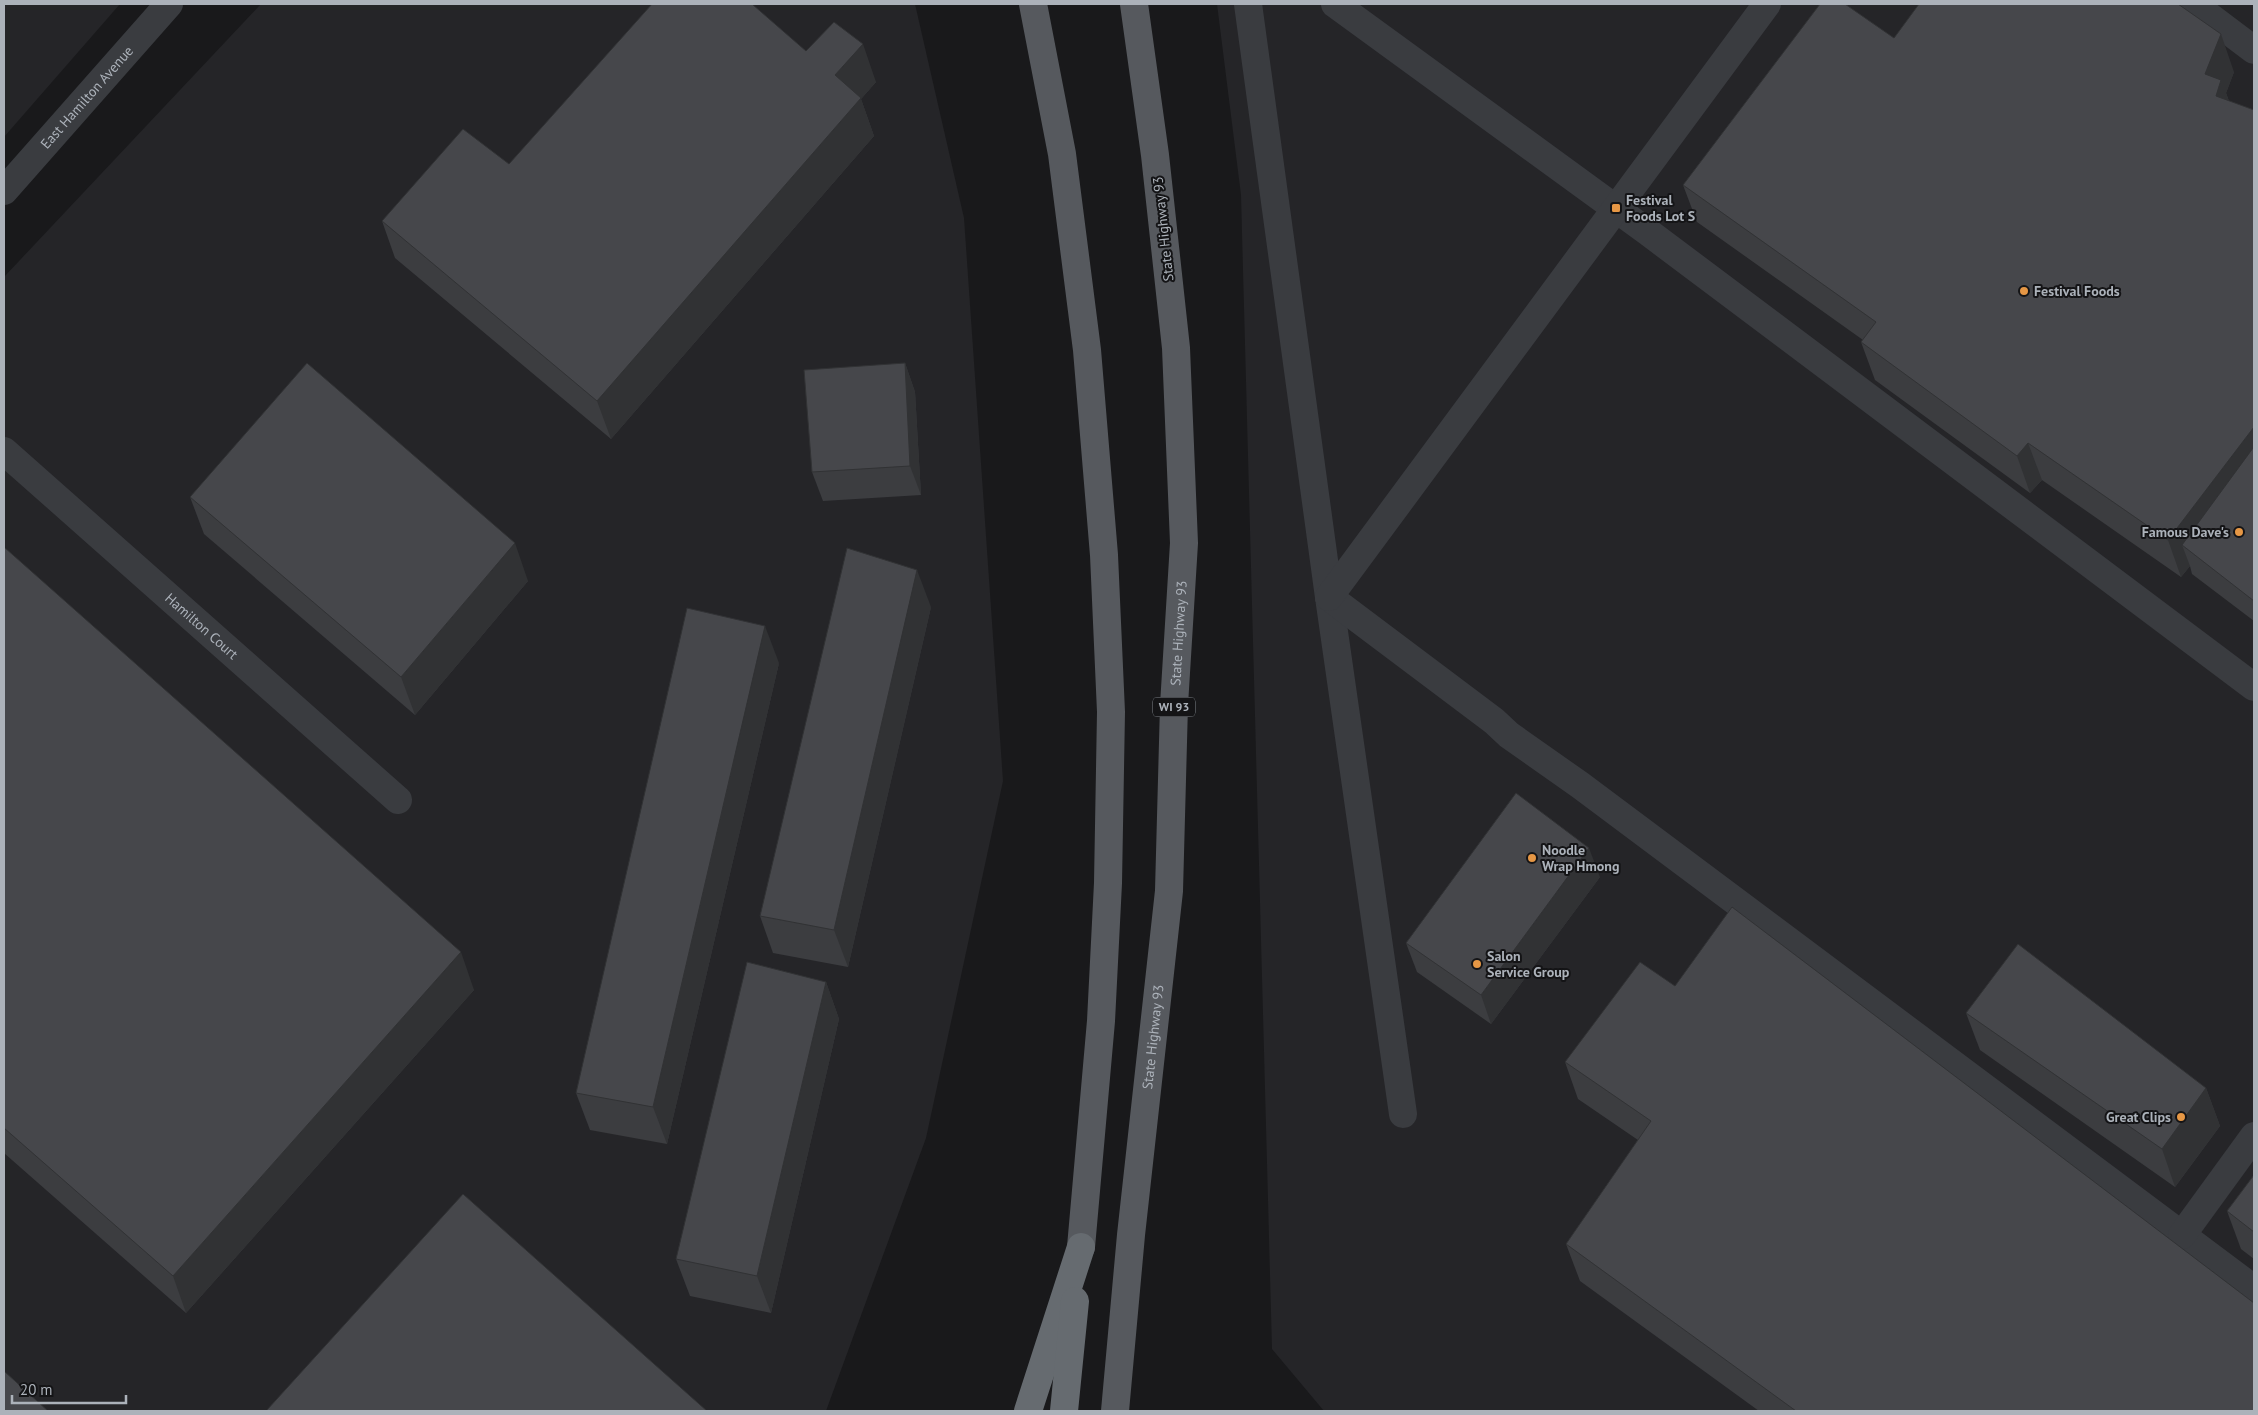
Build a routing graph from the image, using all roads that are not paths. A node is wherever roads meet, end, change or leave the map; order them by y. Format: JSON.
{"nodes":[{"id":1,"x":169,"y":4,"type":"edge"},
{"id":2,"x":1033,"y":4,"type":"edge"},
{"id":3,"x":1134,"y":4,"type":"edge"},
{"id":4,"x":1248,"y":4,"type":"edge"},
{"id":5,"x":1335,"y":4,"type":"edge"},
{"id":6,"x":1767,"y":4,"type":"edge"},
{"id":7,"x":2192,"y":4,"type":"edge"},
{"id":8,"x":2254,"y":50,"type":"edge"},
{"id":9,"x":4,"y":190,"type":"edge"},
{"id":10,"x":1616,"y":208,"type":"junction"},
{"id":11,"x":4,"y":451,"type":"edge"},
{"id":12,"x":1328,"y":597,"type":"junction"},
{"id":13,"x":2254,"y":687,"type":"edge"},
{"id":14,"x":398,"y":800,"type":"dead end"},
{"id":15,"x":1404,"y":1114,"type":"dead end"},
{"id":16,"x":2254,"y":1136,"type":"edge"},
{"id":17,"x":2182,"y":1235,"type":"junction"},
{"id":18,"x":1081,"y":1247,"type":"junction"},
{"id":19,"x":2254,"y":1289,"type":"edge"},
{"id":20,"x":1028,"y":1411,"type":"edge"},
{"id":21,"x":1064,"y":1411,"type":"edge"},
{"id":22,"x":1115,"y":1411,"type":"edge"}],
"edges":[{"from":1,"to":9,"type":"street","name":"East Hamilton Avenue"},
{"from":2,"to":18,"type":"main road"},
{"from":3,"to":22,"type":"main road","name":"State Highway 93","number":"WI 93"},
{"from":4,"to":12,"type":"street"},
{"from":5,"to":10,"type":"street"},
{"from":6,"to":10,"type":"street"},
{"from":7,"to":8,"type":"street"},
{"from":10,"to":12,"type":"street"},
{"from":10,"to":13,"type":"street"},
{"from":11,"to":14,"type":"street","name":"Hamilton Court"},
{"from":12,"to":15,"type":"street"},
{"from":12,"to":17,"type":"street"},
{"from":16,"to":17,"type":"street"},
{"from":17,"to":19,"type":"street"},
{"from":18,"to":20,"type":"highway"},
{"from":18,"to":21,"type":"highway"}]}
